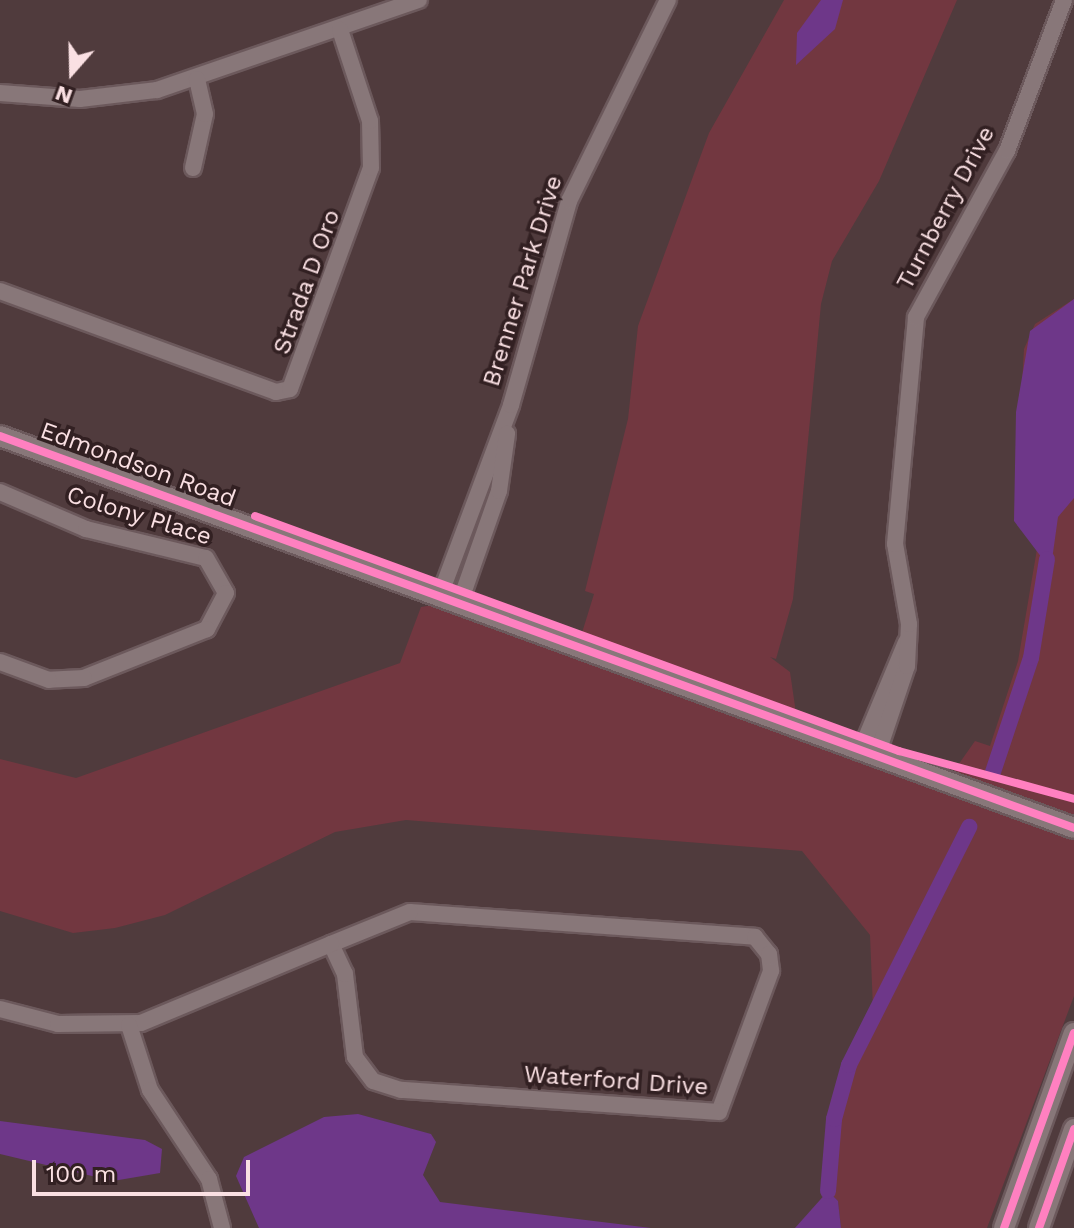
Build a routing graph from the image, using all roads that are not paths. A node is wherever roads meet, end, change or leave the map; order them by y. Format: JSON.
{"nodes":[{"id":1,"x":419,"y":0,"type":"edge"},
{"id":2,"x":668,"y":0,"type":"edge"},
{"id":3,"x":1064,"y":0,"type":"edge"},
{"id":4,"x":340,"y":30,"type":"junction"},
{"id":5,"x":197,"y":79,"type":"junction"},
{"id":6,"x":0,"y":93,"type":"edge"},
{"id":7,"x":193,"y":168,"type":"dead end"},
{"id":8,"x":0,"y":291,"type":"edge"},
{"id":9,"x":511,"y":405,"type":"junction"},
{"id":10,"x":0,"y":436,"type":"edge"},
{"id":11,"x":0,"y":492,"type":"edge"},
{"id":12,"x":439,"y":598,"type":"junction"},
{"id":13,"x":459,"y":605,"type":"junction"},
{"id":14,"x":0,"y":662,"type":"edge"},
{"id":15,"x":868,"y":755,"type":"junction"},
{"id":16,"x":1074,"y":828,"type":"edge"},
{"id":17,"x":331,"y":944,"type":"junction"},
{"id":18,"x":0,"y":1009,"type":"edge"},
{"id":19,"x":129,"y":1025,"type":"junction"},
{"id":20,"x":1074,"y":1033,"type":"edge"},
{"id":21,"x":1074,"y":1129,"type":"edge"},
{"id":22,"x":222,"y":1228,"type":"edge"},
{"id":23,"x":1004,"y":1228,"type":"edge"},
{"id":24,"x":1039,"y":1228,"type":"edge"}],
"edges":[{"from":1,"to":4,"type":"street"},
{"from":2,"to":9,"type":"street","name":"Brenner Park Drive"},
{"from":3,"to":15,"type":"street","name":"Turnberry Drive"},
{"from":4,"to":5,"type":"street"},
{"from":4,"to":8,"type":"street","name":"Strada D Oro"},
{"from":5,"to":6,"type":"street"},
{"from":5,"to":7,"type":"street"},
{"from":9,"to":12,"type":"street","name":"Brenner Park Drive"},
{"from":9,"to":13,"type":"street","name":"Brenner Park Drive"},
{"from":10,"to":12,"type":"street","name":"Edmondson Road"},
{"from":11,"to":14,"type":"street","name":"Colony Place"},
{"from":12,"to":13,"type":"street","name":"Edmondson Road"},
{"from":13,"to":15,"type":"street","name":"Edmondson Road"},
{"from":15,"to":16,"type":"street","name":"Edmondson Road"},
{"from":17,"to":17,"type":"street","name":"Waterford Drive"},
{"from":17,"to":19,"type":"street","name":"Waterford Drive"},
{"from":18,"to":19,"type":"street","name":"Waterford Drive"},
{"from":19,"to":22,"type":"street"},
{"from":20,"to":23,"type":"street"},
{"from":21,"to":24,"type":"street"}]}
